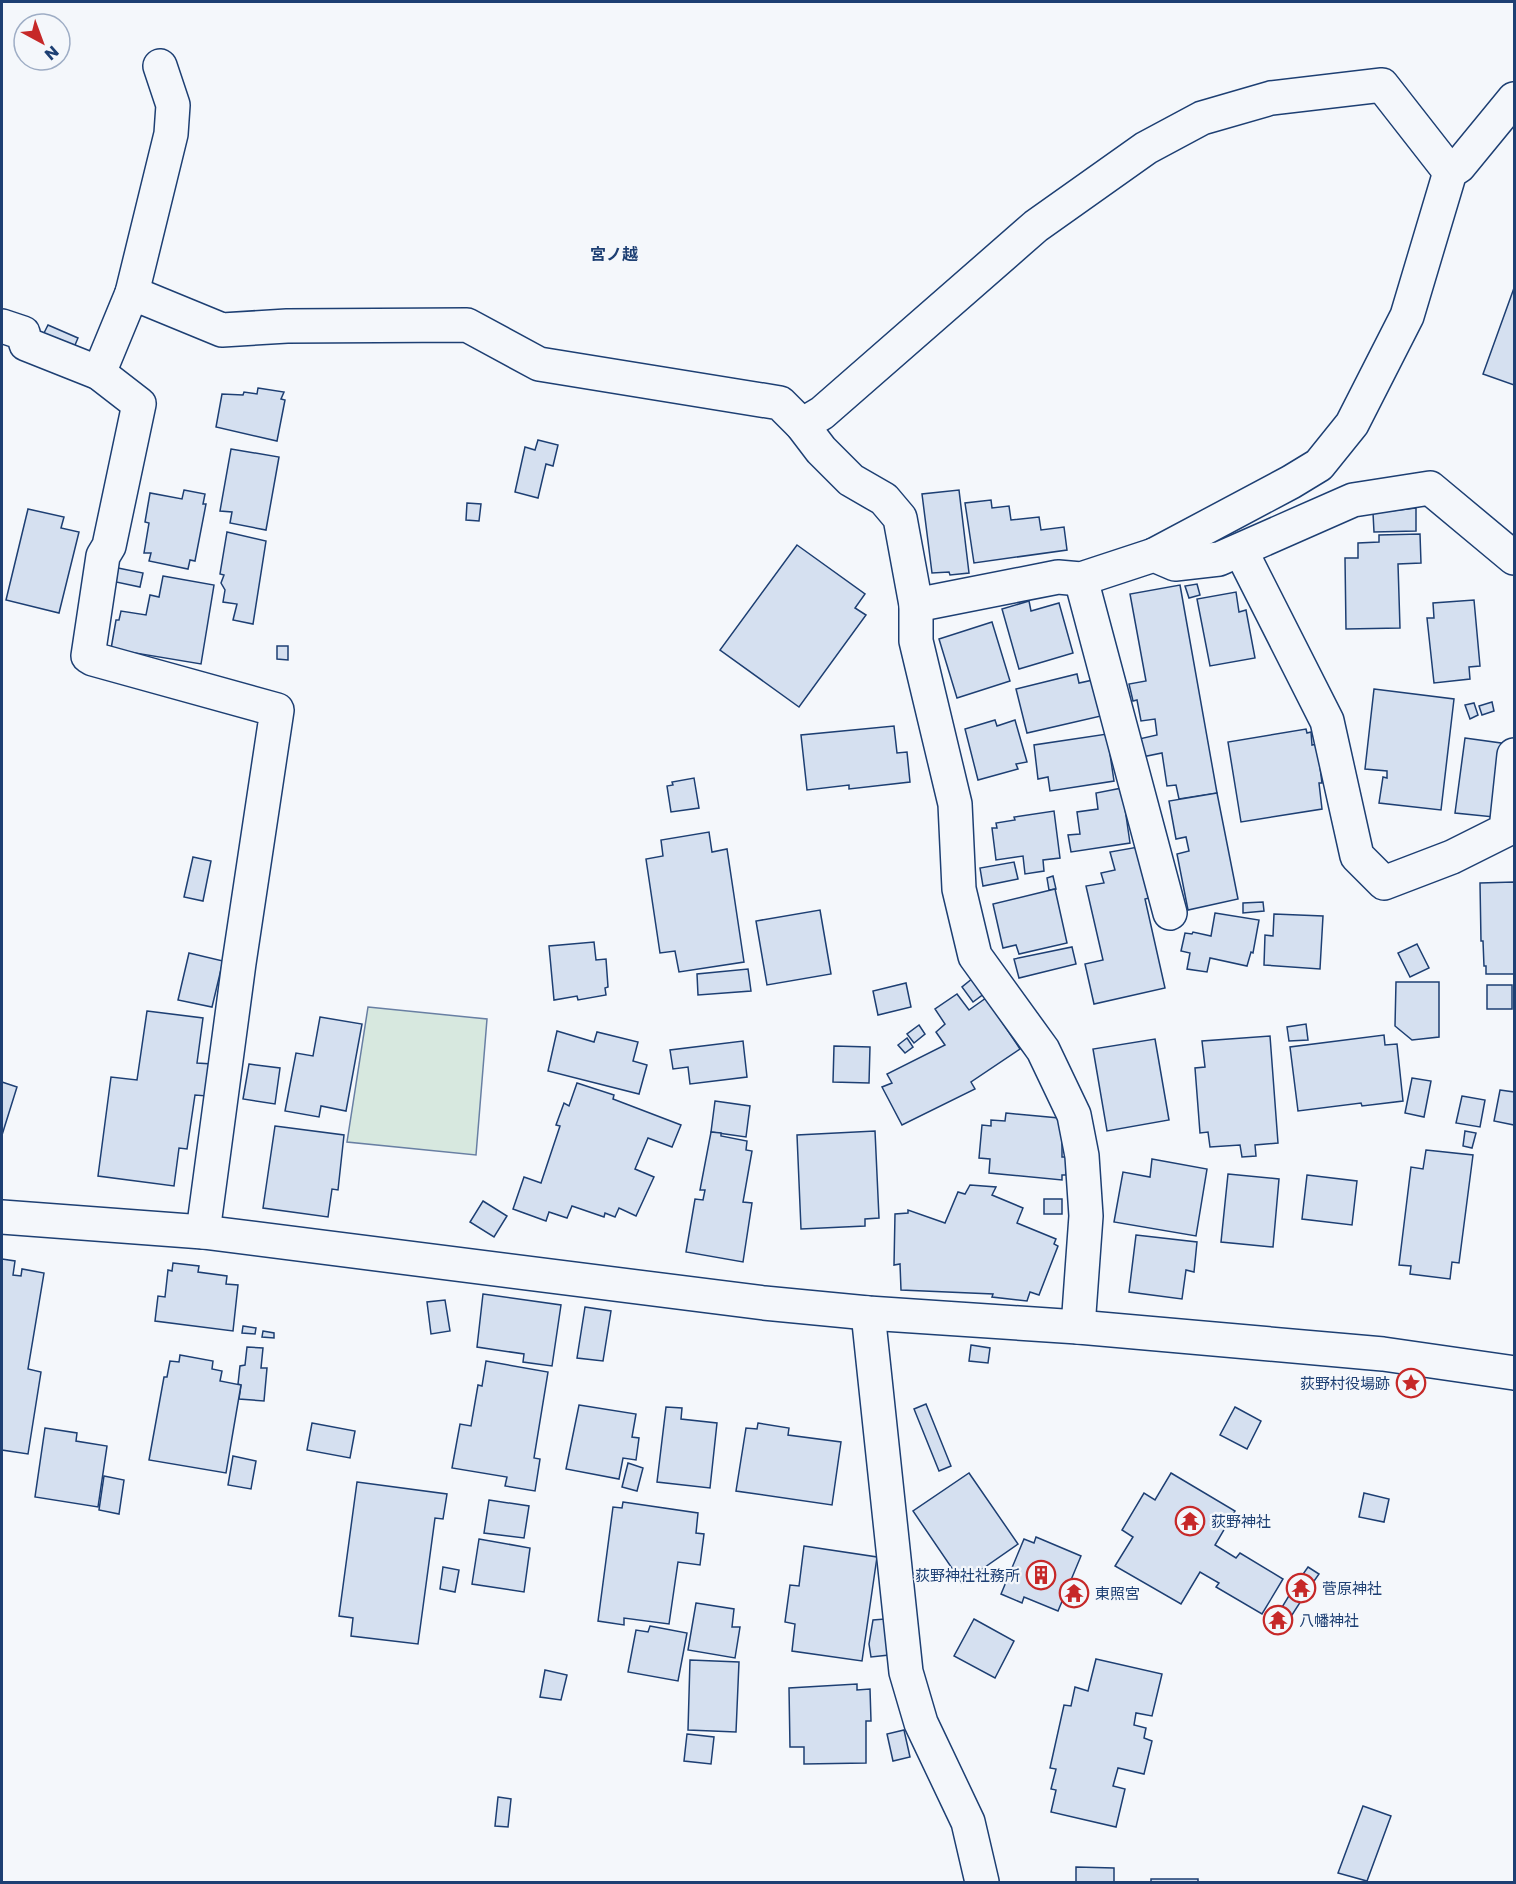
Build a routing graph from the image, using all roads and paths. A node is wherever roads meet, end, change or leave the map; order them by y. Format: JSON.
{"nodes":[{"id":1,"x":160,"y":66,"type":"dead end"},
{"id":2,"x":1515,"y":99,"type":"edge"},
{"id":3,"x":1450,"y":172,"type":"junction"},
{"id":4,"x":132,"y":292,"type":"junction"},
{"id":5,"x":2,"y":326,"type":"edge"},
{"id":6,"x":99,"y":373,"type":"junction"},
{"id":7,"x":802,"y":425,"type":"junction"},
{"id":8,"x":1241,"y":550,"type":"junction"},
{"id":9,"x":1154,"y":555,"type":"junction"},
{"id":10,"x":1515,"y":558,"type":"edge"},
{"id":11,"x":1081,"y":579,"type":"junction"},
{"id":12,"x":916,"y":605,"type":"junction"},
{"id":13,"x":1514,"y":755,"type":"edge"},
{"id":14,"x":1170,"y":913,"type":"dead end"},
{"id":15,"x":2,"y":1217,"type":"edge"},
{"id":16,"x":203,"y":1232,"type":"junction"},
{"id":17,"x":868,"y":1313,"type":"junction"},
{"id":18,"x":1078,"y":1327,"type":"junction"},
{"id":19,"x":1515,"y":1373,"type":"edge"},
{"id":20,"x":982,"y":1882,"type":"edge"}],
"edges":[{"from":1,"to":4,"type":"street"},
{"from":2,"to":3,"type":"street"},
{"from":3,"to":7,"type":"street"},
{"from":3,"to":9,"type":"street"},
{"from":4,"to":6,"type":"street"},
{"from":4,"to":7,"type":"street"},
{"from":5,"to":6,"type":"street"},
{"from":6,"to":16,"type":"street"},
{"from":7,"to":12,"type":"street"},
{"from":8,"to":9,"type":"street"},
{"from":8,"to":10,"type":"street"},
{"from":8,"to":13,"type":"street"},
{"from":9,"to":11,"type":"street"},
{"from":11,"to":12,"type":"street"},
{"from":11,"to":14,"type":"street"},
{"from":12,"to":18,"type":"street"},
{"from":15,"to":16,"type":"street"},
{"from":16,"to":17,"type":"street"},
{"from":17,"to":18,"type":"street"},
{"from":17,"to":20,"type":"street"},
{"from":18,"to":19,"type":"street"}]}
